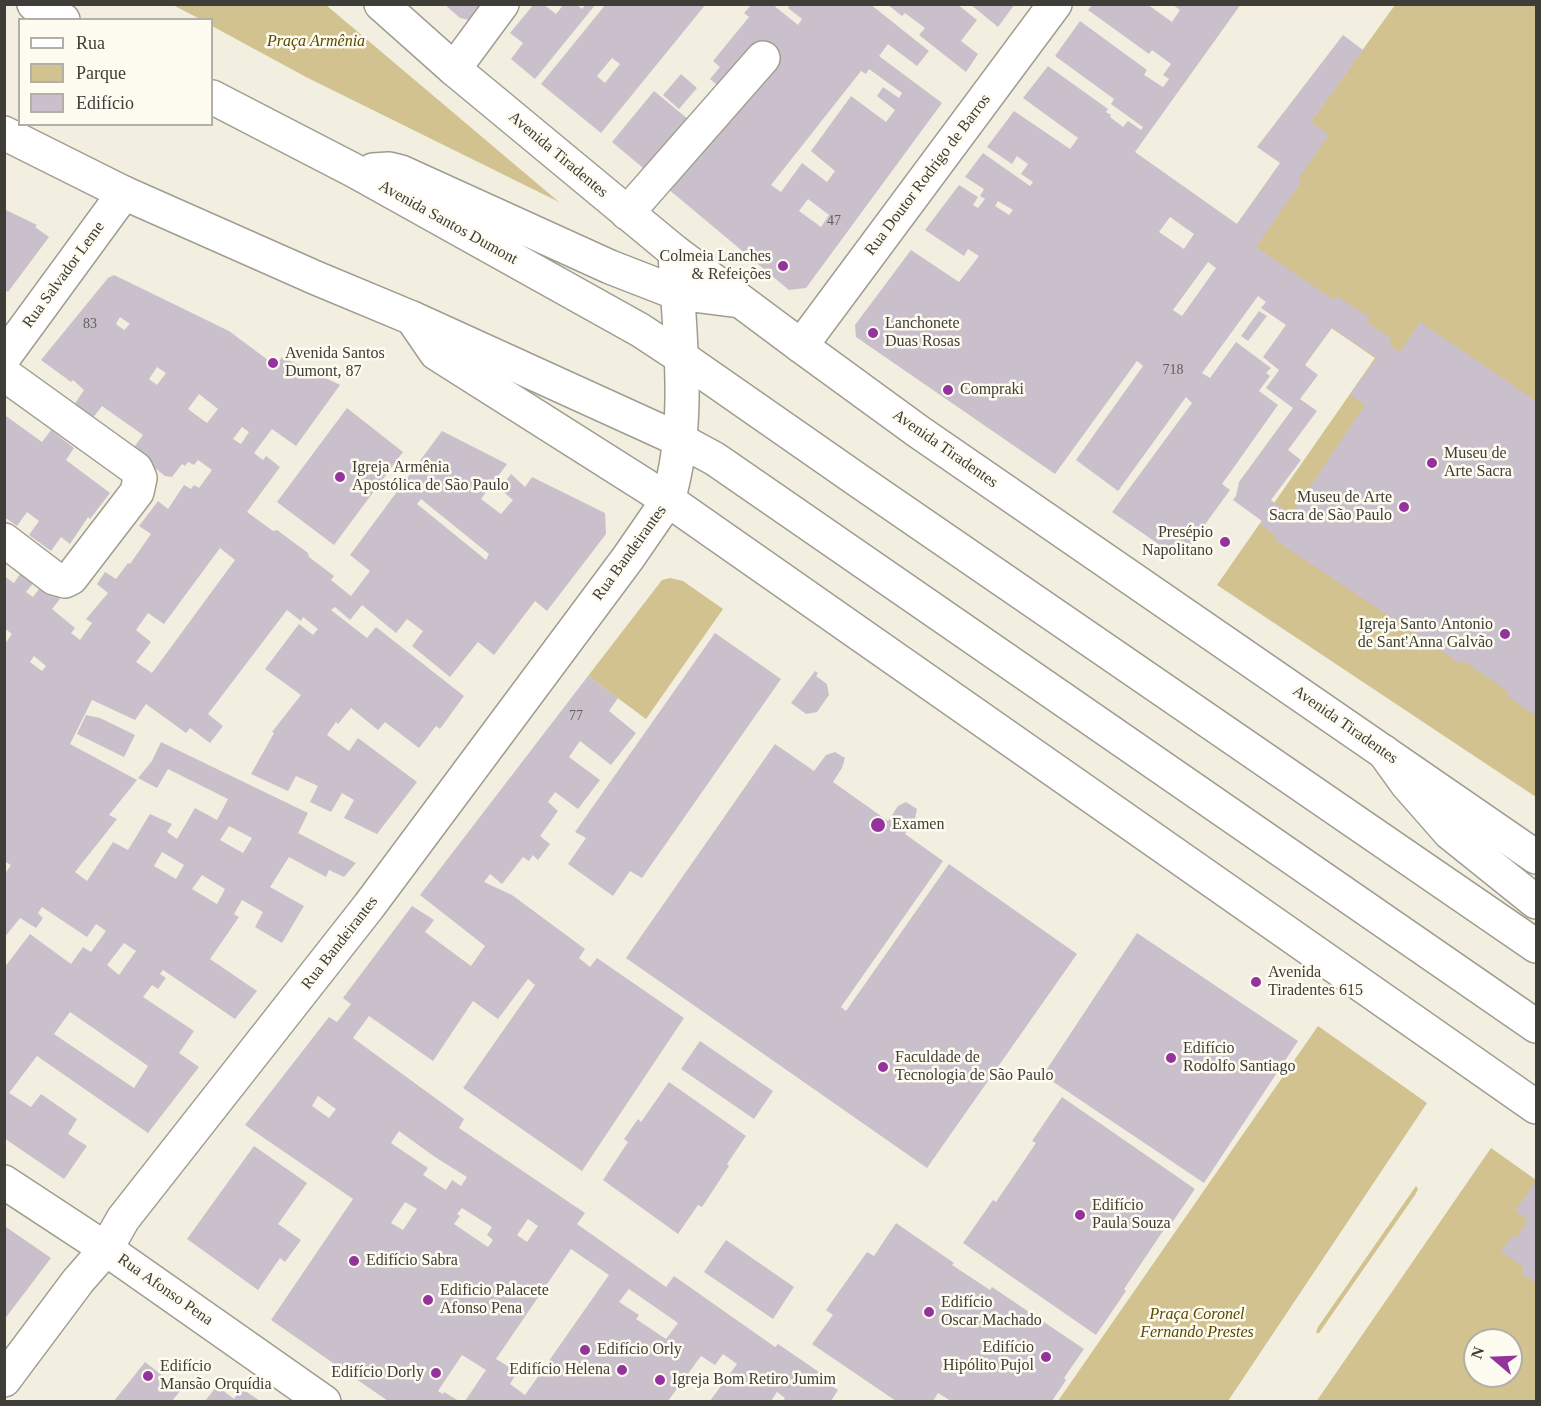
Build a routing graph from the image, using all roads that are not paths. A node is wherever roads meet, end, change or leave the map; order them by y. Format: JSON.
{"nodes":[{"id":1,"x":34,"y":4,"type":"edge"},
{"id":2,"x":381,"y":4,"type":"edge"},
{"id":3,"x":502,"y":4,"type":"edge"},
{"id":4,"x":1055,"y":4,"type":"edge"},
{"id":5,"x":59,"y":18,"type":"edge"},
{"id":6,"x":763,"y":58,"type":"dead end"},
{"id":7,"x":454,"y":69,"type":"junction"},
{"id":8,"x":213,"y":98,"type":"edge"},
{"id":9,"x":4,"y":133,"type":"edge"},
{"id":10,"x":355,"y":171,"type":"junction"},
{"id":11,"x":124,"y":193,"type":"junction"},
{"id":12,"x":627,"y":213,"type":"junction"},
{"id":13,"x":675,"y":252,"type":"junction"},
{"id":14,"x":677,"y":293,"type":"junction"},
{"id":15,"x":740,"y":301,"type":"junction"},
{"id":16,"x":412,"y":318,"type":"junction"},
{"id":17,"x":801,"y":346,"type":"junction"},
{"id":18,"x":4,"y":357,"type":"edge"},
{"id":19,"x":681,"y":357,"type":"junction"},
{"id":20,"x":4,"y":374,"type":"edge"},
{"id":21,"x":680,"y":440,"type":"junction"},
{"id":22,"x":668,"y":500,"type":"junction"},
{"id":23,"x":4,"y":540,"type":"edge"},
{"id":24,"x":1384,"y":752,"type":"junction"},
{"id":25,"x":1536,"y":857,"type":"edge"},
{"id":26,"x":1536,"y":902,"type":"edge"},
{"id":27,"x":1536,"y":946,"type":"edge"},
{"id":28,"x":1536,"y":1026,"type":"edge"},
{"id":29,"x":1536,"y":1107,"type":"edge"},
{"id":30,"x":4,"y":1182,"type":"edge"},
{"id":31,"x":106,"y":1249,"type":"junction"},
{"id":32,"x":4,"y":1380,"type":"edge"},
{"id":33,"x":324,"y":1401,"type":"edge"}],
"edges":[{"from":1,"to":5,"type":"main road"},
{"from":2,"to":7,"type":"main road","name":"Avenida Tiradentes"},
{"from":3,"to":7,"type":"main road"},
{"from":4,"to":17,"type":"main road","name":"Rua Doutor Rodrigo de Barros"},
{"from":6,"to":12,"type":"main road"},
{"from":7,"to":12,"type":"main road","name":"Avenida Tiradentes"},
{"from":8,"to":10,"type":"main road","name":"Avenida Santos Dumont"},
{"from":9,"to":11,"type":"main road"},
{"from":10,"to":14,"type":"main road"},
{"from":10,"to":19,"type":"main road","name":"Avenida Santos Dumont"},
{"from":11,"to":16,"type":"main road"},
{"from":11,"to":18,"type":"main road","name":"Rua Salvador Leme"},
{"from":12,"to":13,"type":"main road","name":"Avenida Tiradentes"},
{"from":13,"to":14,"type":"main road","name":"Rua Bandeirantes"},
{"from":13,"to":15,"type":"main road","name":"Avenida Tiradentes"},
{"from":14,"to":15,"type":"main road"},
{"from":14,"to":19,"type":"main road","name":"Rua Bandeirantes"},
{"from":15,"to":17,"type":"main road","name":"Avenida Tiradentes"},
{"from":16,"to":21,"type":"main road"},
{"from":16,"to":22,"type":"main road"},
{"from":17,"to":24,"type":"main road","name":"Avenida Tiradentes"},
{"from":19,"to":21,"type":"main road","name":"Rua Bandeirantes"},
{"from":19,"to":27,"type":"main road"},
{"from":20,"to":23,"type":"main road"},
{"from":21,"to":22,"type":"main road","name":"Rua Bandeirantes"},
{"from":21,"to":28,"type":"main road"},
{"from":22,"to":29,"type":"main road"},
{"from":22,"to":31,"type":"main road","name":"Rua Bandeirantes"},
{"from":24,"to":25,"type":"main road","name":"Avenida Tiradentes"},
{"from":24,"to":26,"type":"main road"},
{"from":30,"to":31,"type":"main road","name":"Rua Afonso Pena"},
{"from":31,"to":32,"type":"main road","name":"Rua Bandeirantes"},
{"from":31,"to":33,"type":"main road","name":"Rua Afonso Pena"}]}
